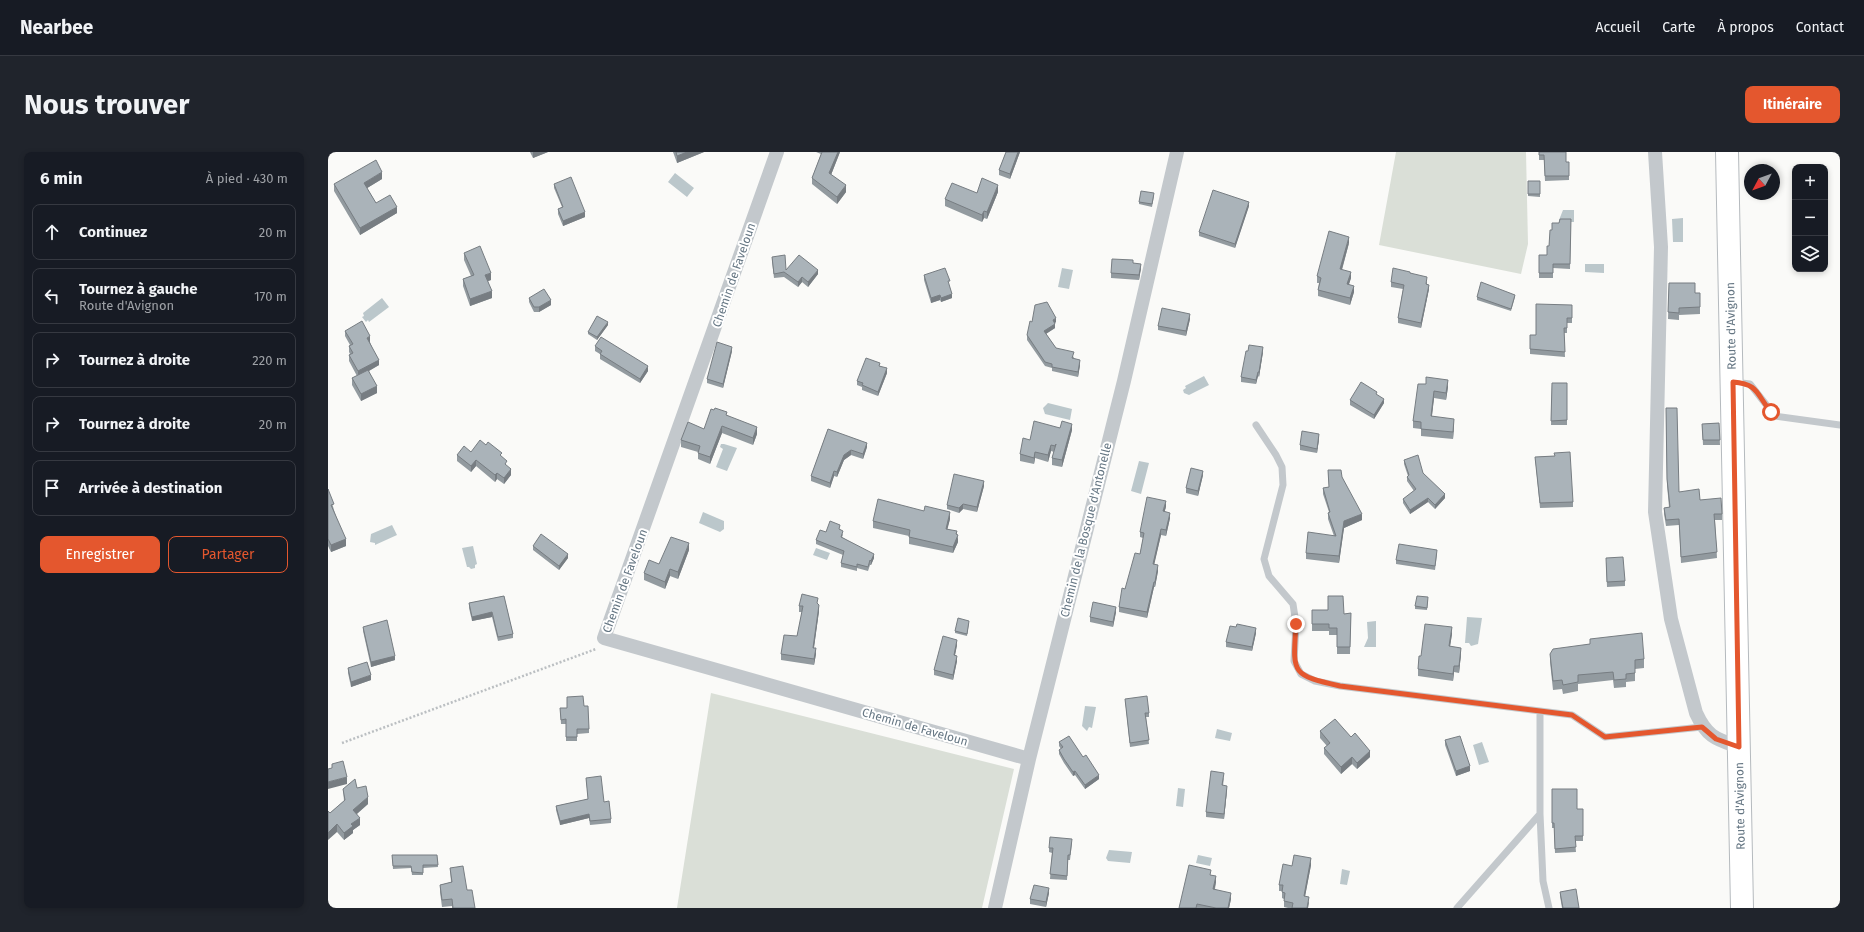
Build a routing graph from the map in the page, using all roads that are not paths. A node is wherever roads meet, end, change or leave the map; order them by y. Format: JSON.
{"nodes":[{"id":1,"x":777,"y":152,"type":"edge"},
{"id":2,"x":1177,"y":152,"type":"edge"},
{"id":3,"x":1655,"y":152,"type":"edge"},
{"id":4,"x":1727,"y":152,"type":"edge"},
{"id":5,"x":1733,"y":382,"type":"junction"},
{"id":6,"x":1256,"y":425,"type":"dead end"},
{"id":7,"x":1840,"y":425,"type":"edge"},
{"id":8,"x":1540,"y":711,"type":"junction"},
{"id":9,"x":1702,"y":727,"type":"junction"},
{"id":10,"x":1739,"y":747,"type":"junction"},
{"id":11,"x":1029,"y":759,"type":"junction"},
{"id":12,"x":1540,"y":814,"type":"junction"},
{"id":13,"x":995,"y":908,"type":"edge"},
{"id":14,"x":1457,"y":908,"type":"edge"},
{"id":15,"x":1549,"y":908,"type":"edge"},
{"id":16,"x":1742,"y":908,"type":"edge"}],
"edges":[{"from":1,"to":11,"type":"street","name":"Chemin de Faveloun"},
{"from":2,"to":11,"type":"street","name":"Chemin de la Bosque d'Antonelle"},
{"from":3,"to":9,"type":"street"},
{"from":4,"to":5,"type":"main road","name":"Route d'Avignon"},
{"from":5,"to":7,"type":"lane"},
{"from":5,"to":10,"type":"main road","name":"Route d'Avignon"},
{"from":6,"to":8,"type":"lane"},
{"from":8,"to":9,"type":"lane"},
{"from":8,"to":12,"type":"lane"},
{"from":9,"to":10,"type":"street"},
{"from":10,"to":16,"type":"main road","name":"Route d'Avignon"},
{"from":11,"to":13,"type":"street","name":"Chemin de la Bosque d'Antonelle"},
{"from":12,"to":14,"type":"lane"},
{"from":12,"to":15,"type":"lane"}]}
